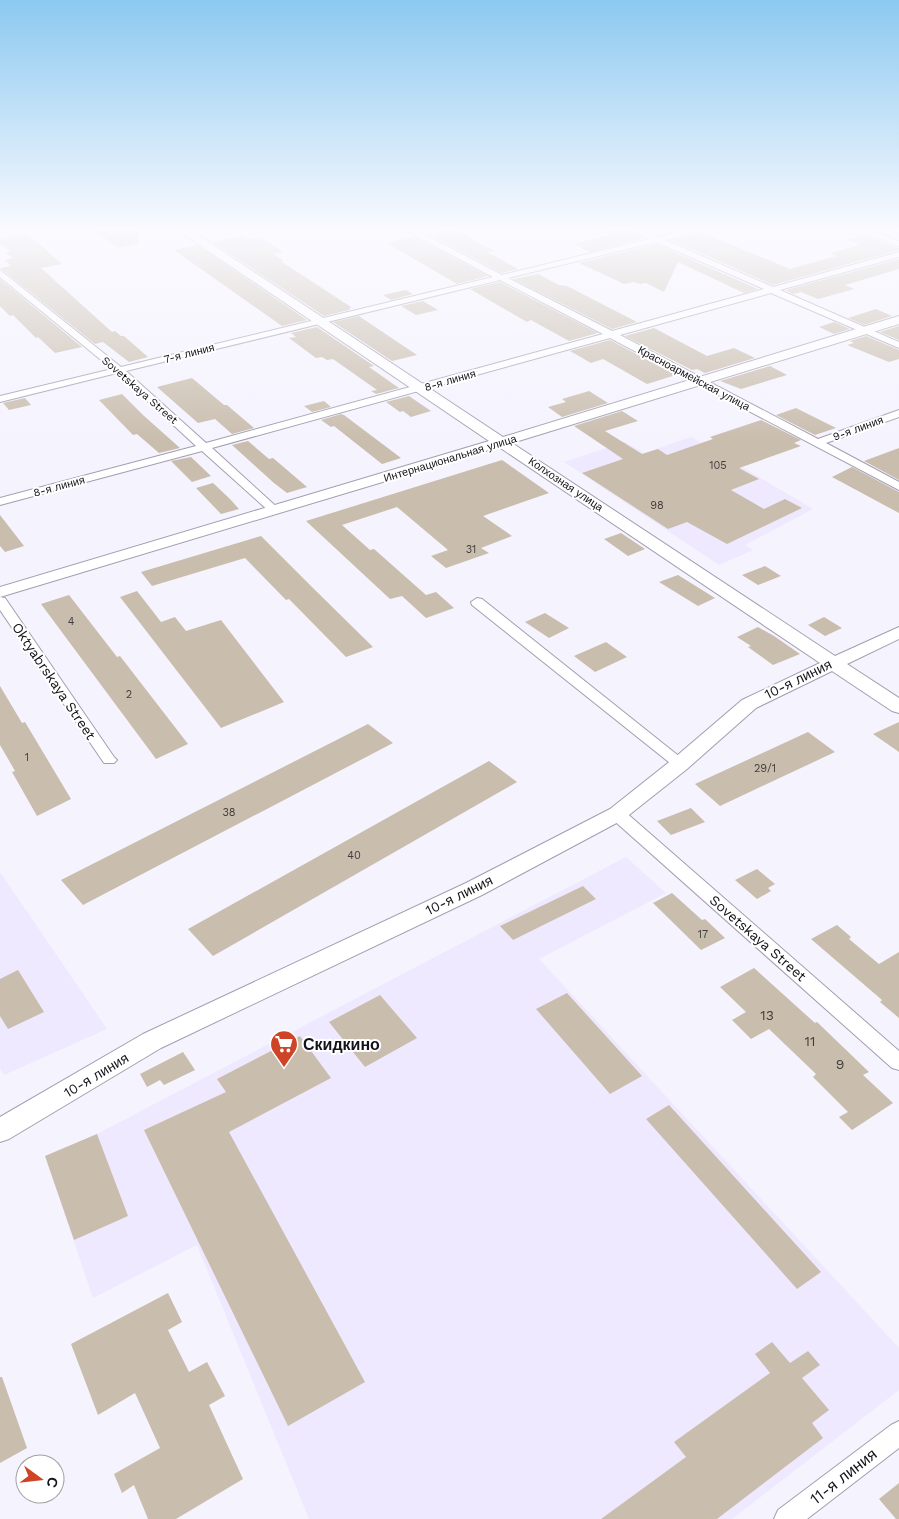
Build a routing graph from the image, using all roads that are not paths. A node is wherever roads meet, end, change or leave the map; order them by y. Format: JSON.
{"nodes":[{"id":1,"x":33,"y":300,"type":"edge"},
{"id":2,"x":287,"y":300,"type":"edge"},
{"id":3,"x":407,"y":300,"type":"edge"},
{"id":4,"x":542,"y":300,"type":"edge"},
{"id":5,"x":737,"y":300,"type":"edge"},
{"id":6,"x":796,"y":300,"type":"edge"},
{"id":7,"x":899,"y":320,"type":"edge"},
{"id":8,"x":319,"y":321,"type":"junction"},
{"id":9,"x":866,"y":330,"type":"junction"},
{"id":10,"x":610,"y":335,"type":"junction"},
{"id":11,"x":899,"y":345,"type":"edge"},
{"id":12,"x":118,"y":370,"type":"junction"},
{"id":13,"x":701,"y":381,"type":"junction"},
{"id":14,"x":421,"y":388,"type":"junction"},
{"id":15,"x":0,"y":399,"type":"edge"},
{"id":16,"x":899,"y":414,"type":"edge"},
{"id":17,"x":502,"y":442,"type":"junction"},
{"id":18,"x":817,"y":443,"type":"junction"},
{"id":19,"x":204,"y":447,"type":"junction"},
{"id":20,"x":899,"y":487,"type":"edge"},
{"id":21,"x":0,"y":502,"type":"edge"},
{"id":22,"x":275,"y":512,"type":"junction"},
{"id":23,"x":0,"y":592,"type":"edge"},
{"id":24,"x":0,"y":601,"type":"edge"},
{"id":25,"x":476,"y":602,"type":"dead end"},
{"id":26,"x":899,"y":632,"type":"edge"},
{"id":27,"x":832,"y":662,"type":"junction"},
{"id":28,"x":899,"y":707,"type":"edge"},
{"id":29,"x":109,"y":760,"type":"dead end"},
{"id":30,"x":680,"y":764,"type":"junction"},
{"id":31,"x":617,"y":814,"type":"junction"},
{"id":32,"x":899,"y":1062,"type":"edge"},
{"id":33,"x":0,"y":1131,"type":"edge"},
{"id":34,"x":899,"y":1433,"type":"edge"},
{"id":35,"x":787,"y":1519,"type":"edge"}],
"edges":[{"from":1,"to":12,"type":"street","name":"Sovetskaya Street"},
{"from":2,"to":8,"type":"street","name":"Колхозная улица"},
{"from":3,"to":8,"type":"street","name":"7-я линия"},
{"from":4,"to":10,"type":"street","name":"Красноармейская улица"},
{"from":5,"to":10,"type":"street","name":"8-я линия"},
{"from":6,"to":9,"type":"street"},
{"from":7,"to":9,"type":"street","name":"Интернациональная улица"},
{"from":8,"to":12,"type":"street","name":"7-я линия"},
{"from":8,"to":14,"type":"street","name":"Колхозная улица"},
{"from":9,"to":11,"type":"street"},
{"from":9,"to":13,"type":"street","name":"Интернациональная улица"},
{"from":10,"to":13,"type":"street","name":"Красноармейская улица"},
{"from":10,"to":14,"type":"street","name":"8-я линия"},
{"from":12,"to":15,"type":"street","name":"7-я линия"},
{"from":12,"to":19,"type":"street","name":"Sovetskaya Street"},
{"from":13,"to":17,"type":"street","name":"Интернациональная улица"},
{"from":13,"to":18,"type":"street","name":"Красноармейская улица"},
{"from":14,"to":17,"type":"street","name":"Колхозная улица"},
{"from":14,"to":19,"type":"street","name":"8-я линия"},
{"from":16,"to":18,"type":"street","name":"9-я линия"},
{"from":17,"to":22,"type":"street","name":"Интернациональная улица"},
{"from":17,"to":27,"type":"street","name":"Колхозная улица"},
{"from":18,"to":20,"type":"street","name":"Красноармейская улица"},
{"from":19,"to":21,"type":"street","name":"8-я линия"},
{"from":19,"to":22,"type":"street","name":"Sovetskaya Street"},
{"from":22,"to":23,"type":"street","name":"Интернациональная улица"},
{"from":24,"to":29,"type":"street","name":"Oktyabrskaya Street"},
{"from":25,"to":30,"type":"street"},
{"from":26,"to":27,"type":"street","name":"10-я линия"},
{"from":27,"to":28,"type":"street","name":"Колхозная улица"},
{"from":27,"to":30,"type":"street","name":"10-я линия"},
{"from":30,"to":31,"type":"street","name":"10-я линия"},
{"from":31,"to":32,"type":"street","name":"Sovetskaya Street"},
{"from":31,"to":33,"type":"street","name":"10-я линия"},
{"from":34,"to":35,"type":"street","name":"11-я линия"}]}
